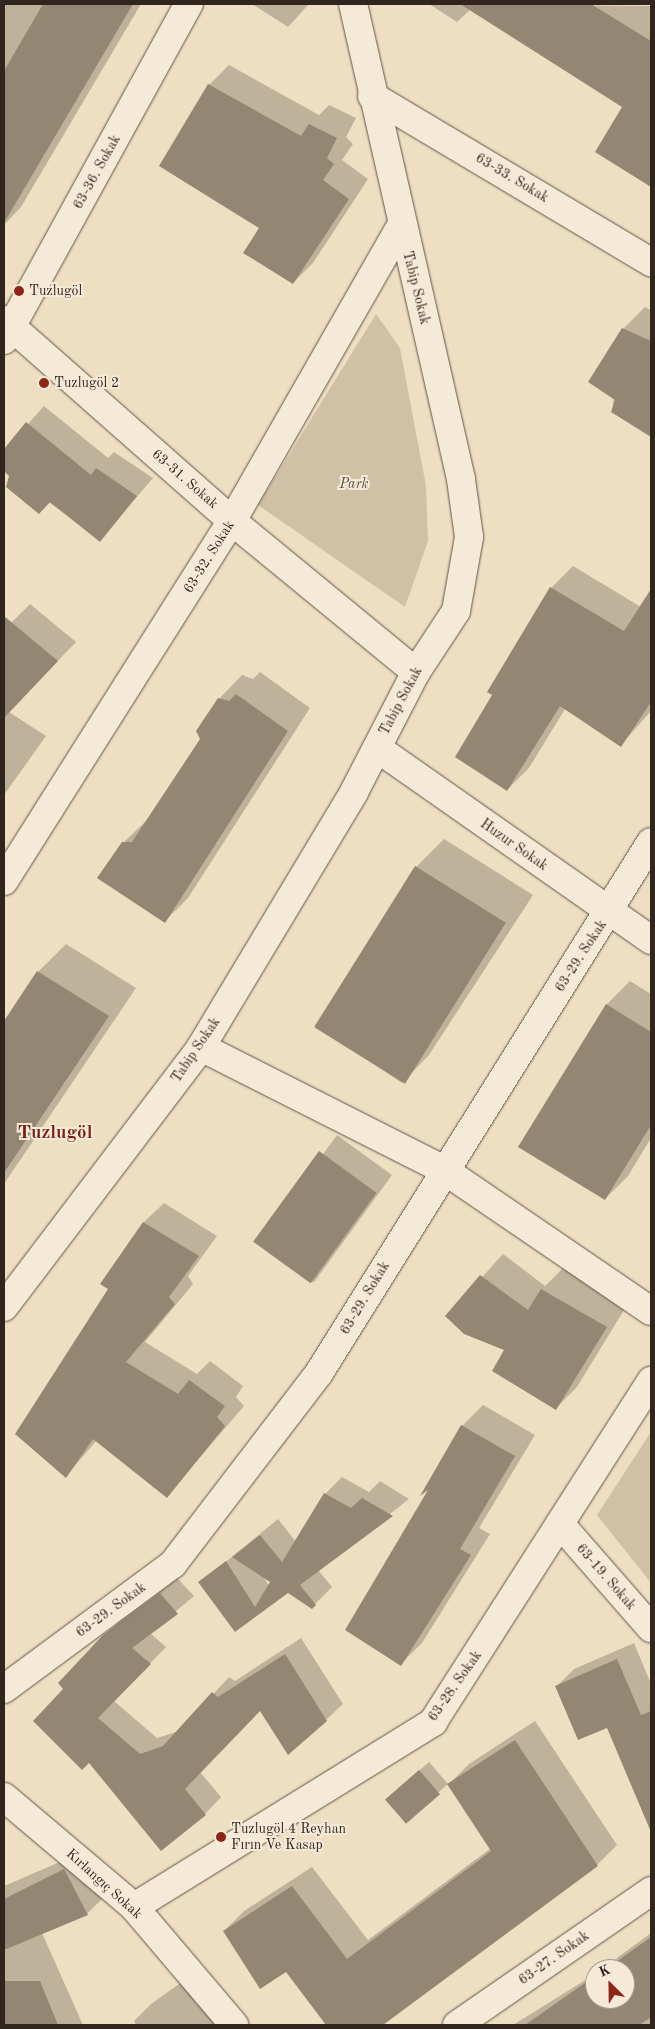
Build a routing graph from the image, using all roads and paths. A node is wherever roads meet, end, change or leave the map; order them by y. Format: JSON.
{"nodes":[{"id":1,"x":189,"y":4,"type":"edge"},
{"id":2,"x":353,"y":4,"type":"edge"},
{"id":3,"x":372,"y":96,"type":"junction"},
{"id":4,"x":401,"y":226,"type":"junction"},
{"id":5,"x":651,"y":262,"type":"edge"},
{"id":6,"x":7,"y":329,"type":"edge"},
{"id":7,"x":232,"y":521,"type":"junction"},
{"id":8,"x":416,"y":672,"type":"junction"},
{"id":9,"x":377,"y":748,"type":"junction"},
{"id":10,"x":651,"y":842,"type":"edge"},
{"id":11,"x":4,"y":881,"type":"edge"},
{"id":12,"x":609,"y":912,"type":"junction"},
{"id":13,"x":651,"y":940,"type":"edge"},
{"id":14,"x":201,"y":1047,"type":"junction"},
{"id":15,"x":444,"y":1170,"type":"junction"},
{"id":16,"x":4,"y":1307,"type":"edge"},
{"id":17,"x":651,"y":1311,"type":"edge"},
{"id":18,"x":651,"y":1381,"type":"edge"},
{"id":19,"x":561,"y":1525,"type":"junction"},
{"id":20,"x":651,"y":1628,"type":"edge"},
{"id":21,"x":4,"y":1689,"type":"edge"},
{"id":22,"x":4,"y":1797,"type":"edge"},
{"id":23,"x":649,"y":1897,"type":"edge"},
{"id":24,"x":134,"y":1907,"type":"junction"},
{"id":25,"x":234,"y":2025,"type":"edge"},
{"id":26,"x":456,"y":2025,"type":"edge"}],
"edges":[{"from":1,"to":6,"type":"street","name":"63-36. Sokak"},
{"from":2,"to":3,"type":"street","name":"Tabip Sokak"},
{"from":3,"to":4,"type":"street","name":"Tabip Sokak"},
{"from":3,"to":5,"type":"street","name":"63-33. Sokak"},
{"from":4,"to":7,"type":"street","name":"63-32. Sokak"},
{"from":4,"to":8,"type":"street","name":"Tabip Sokak"},
{"from":6,"to":7,"type":"street","name":"63-31. Sokak"},
{"from":7,"to":8,"type":"street","name":"63-31. Sokak"},
{"from":7,"to":11,"type":"street","name":"63-32. Sokak"},
{"from":8,"to":9,"type":"street","name":"Tabip Sokak"},
{"from":9,"to":12,"type":"street","name":"Huzur Sokak"},
{"from":9,"to":14,"type":"street","name":"Tabip Sokak"},
{"from":10,"to":12,"type":"street","name":"63-29. Sokak"},
{"from":12,"to":13,"type":"street","name":"Huzur Sokak"},
{"from":12,"to":15,"type":"street","name":"63-29. Sokak"},
{"from":14,"to":15,"type":"street"},
{"from":14,"to":16,"type":"street","name":"Tabip Sokak"},
{"from":15,"to":17,"type":"street"},
{"from":15,"to":21,"type":"street","name":"63-29. Sokak"},
{"from":18,"to":19,"type":"street","name":"63-28. Sokak"},
{"from":19,"to":20,"type":"street","name":"63-19. Sokak"},
{"from":19,"to":24,"type":"street","name":"63-28. Sokak"},
{"from":22,"to":24,"type":"street","name":"Kırlangıç Sokak"},
{"from":23,"to":26,"type":"street","name":"63-27. Sokak"},
{"from":24,"to":25,"type":"street","name":"Kırlangıç Sokak"}]}
